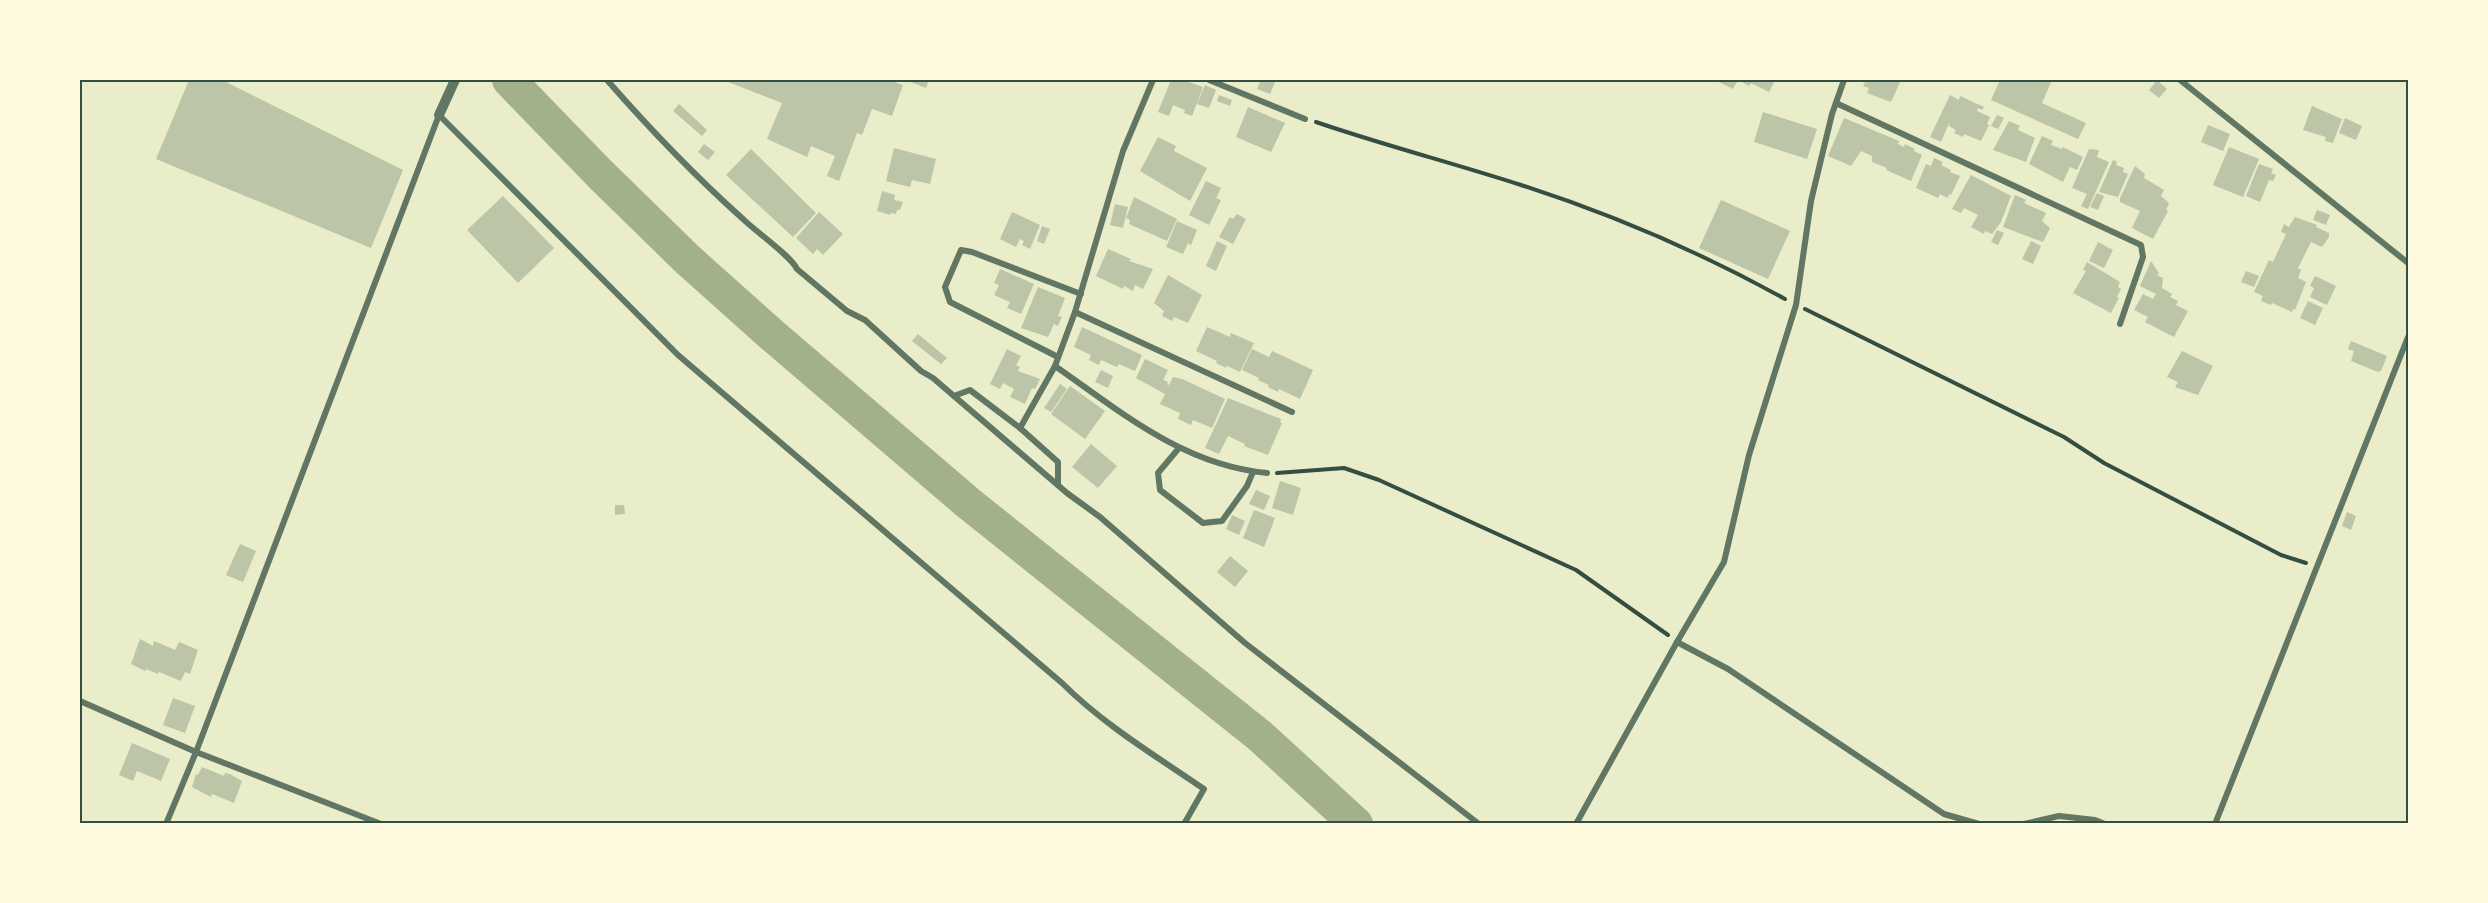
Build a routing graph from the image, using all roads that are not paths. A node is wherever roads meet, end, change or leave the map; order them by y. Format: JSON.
{"nodes":[{"id":1,"x":455,"y":80,"type":"edge"},
{"id":2,"x":607,"y":80,"type":"edge"},
{"id":3,"x":1153,"y":80,"type":"edge"},
{"id":4,"x":1209,"y":80,"type":"edge"},
{"id":5,"x":1844,"y":80,"type":"edge"},
{"id":6,"x":2180,"y":80,"type":"edge"},
{"id":7,"x":1836,"y":103,"type":"junction"},
{"id":8,"x":439,"y":115,"type":"junction"},
{"id":9,"x":1305,"y":119,"type":"road end"},
{"id":10,"x":2409,"y":263,"type":"edge"},
{"id":11,"x":1081,"y":294,"type":"junction"},
{"id":12,"x":1075,"y":312,"type":"junction"},
{"id":13,"x":2120,"y":324,"type":"dead end"},
{"id":14,"x":2409,"y":337,"type":"edge"},
{"id":15,"x":1058,"y":357,"type":"junction"},
{"id":16,"x":1054,"y":366,"type":"junction"},
{"id":17,"x":954,"y":396,"type":"junction"},
{"id":18,"x":1292,"y":412,"type":"dead end"},
{"id":19,"x":1020,"y":428,"type":"junction"},
{"id":20,"x":1179,"y":448,"type":"junction"},
{"id":21,"x":1253,"y":472,"type":"junction"},
{"id":22,"x":1267,"y":473,"type":"road end"},
{"id":23,"x":1058,"y":485,"type":"junction"},
{"id":24,"x":1677,"y":642,"type":"junction"},
{"id":25,"x":80,"y":701,"type":"edge"},
{"id":26,"x":196,"y":752,"type":"junction"},
{"id":27,"x":166,"y":824,"type":"edge"},
{"id":28,"x":381,"y":824,"type":"edge"},
{"id":29,"x":1184,"y":824,"type":"edge"},
{"id":30,"x":1479,"y":824,"type":"edge"},
{"id":31,"x":1576,"y":824,"type":"edge"},
{"id":32,"x":1979,"y":824,"type":"edge"},
{"id":33,"x":2024,"y":824,"type":"edge"},
{"id":34,"x":2105,"y":824,"type":"edge"},
{"id":35,"x":2216,"y":824,"type":"edge"}],
"edges":[{"from":1,"to":8,"type":"street"},
{"from":2,"to":17,"type":"street"},
{"from":3,"to":11,"type":"street"},
{"from":4,"to":9,"type":"street"},
{"from":5,"to":7,"type":"street"},
{"from":6,"to":10,"type":"street"},
{"from":7,"to":13,"type":"street"},
{"from":7,"to":24,"type":"street"},
{"from":8,"to":26,"type":"street"},
{"from":8,"to":29,"type":"street"},
{"from":11,"to":12,"type":"street"},
{"from":11,"to":15,"type":"street"},
{"from":12,"to":15,"type":"street"},
{"from":12,"to":18,"type":"street"},
{"from":14,"to":35,"type":"street"},
{"from":15,"to":16,"type":"street"},
{"from":16,"to":19,"type":"street"},
{"from":16,"to":20,"type":"street"},
{"from":17,"to":19,"type":"street"},
{"from":17,"to":23,"type":"street"},
{"from":19,"to":23,"type":"street"},
{"from":20,"to":21,"type":"street"},
{"from":20,"to":21,"type":"street"},
{"from":21,"to":22,"type":"street"},
{"from":23,"to":30,"type":"street"},
{"from":24,"to":31,"type":"street"},
{"from":24,"to":32,"type":"street"},
{"from":25,"to":26,"type":"street"},
{"from":26,"to":27,"type":"street"},
{"from":26,"to":28,"type":"street"},
{"from":33,"to":34,"type":"street"}]}
